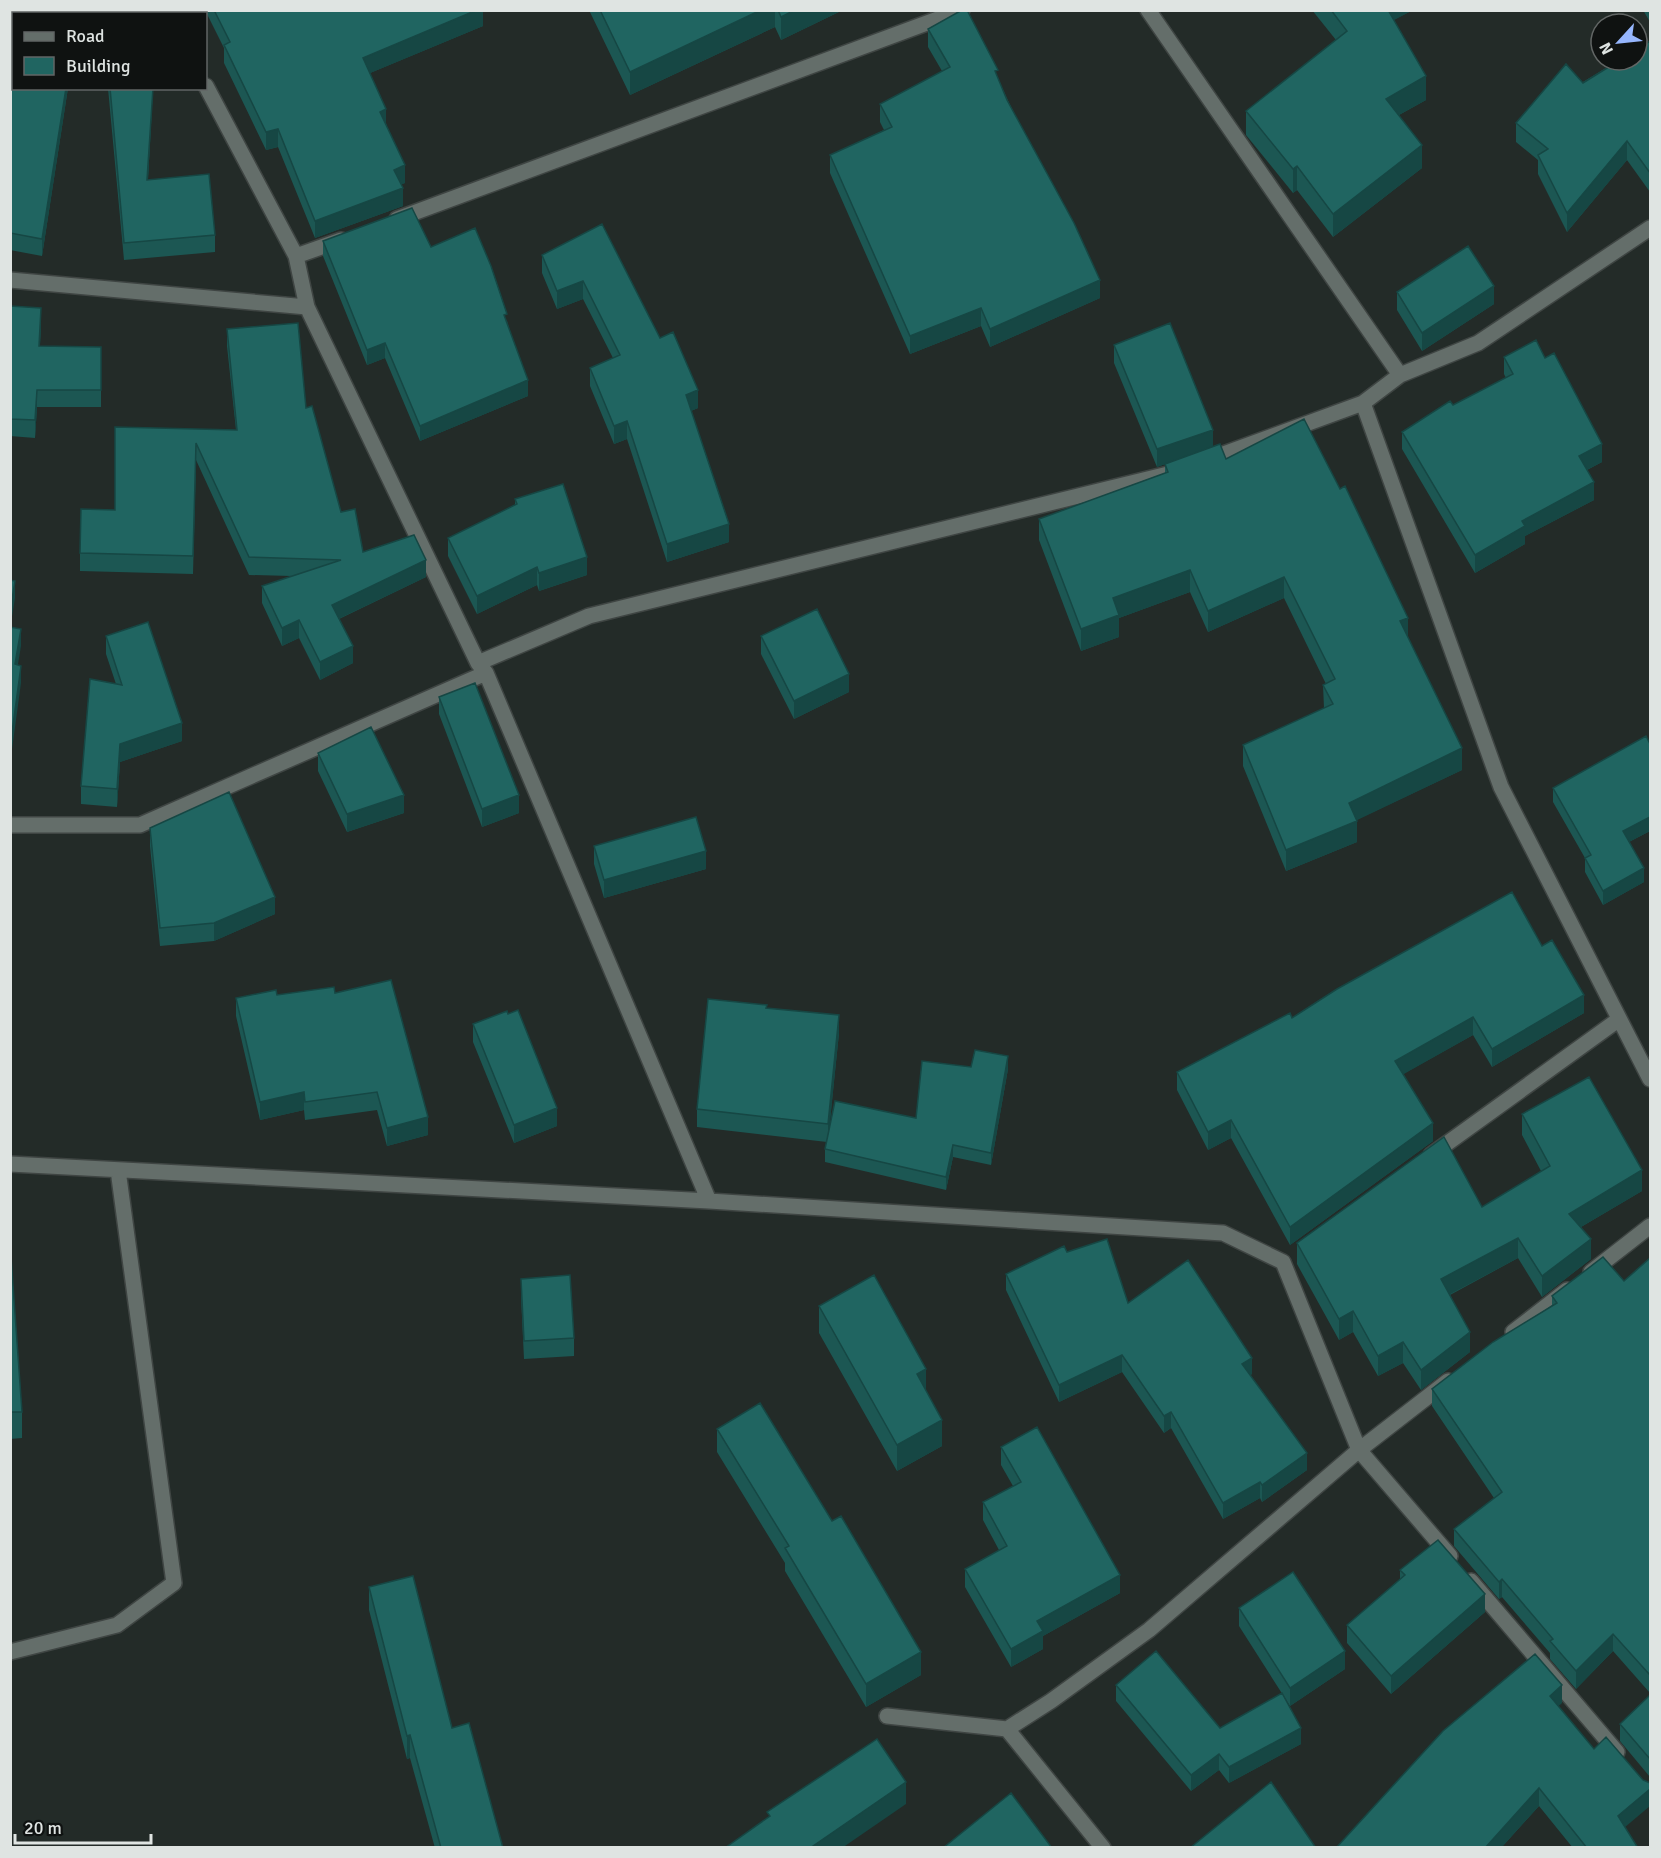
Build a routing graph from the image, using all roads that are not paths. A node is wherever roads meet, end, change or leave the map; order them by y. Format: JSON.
{"nodes":[{"id":1,"x":962,"y":10,"type":"edge"},
{"id":2,"x":1148,"y":10,"type":"edge"},
{"id":3,"x":207,"y":88,"type":"edge"},
{"id":4,"x":386,"y":223,"type":"edge"},
{"id":5,"x":1650,"y":228,"type":"edge"},
{"id":6,"x":352,"y":235,"type":"edge"},
{"id":7,"x":296,"y":256,"type":"junction"},
{"id":8,"x":10,"y":280,"type":"edge"},
{"id":9,"x":307,"y":307,"type":"junction"},
{"id":10,"x":1400,"y":375,"type":"junction"},
{"id":11,"x":1363,"y":402,"type":"junction"},
{"id":12,"x":482,"y":668,"type":"junction"},
{"id":13,"x":10,"y":825,"type":"edge"},
{"id":14,"x":1618,"y":1020,"type":"junction"},
{"id":15,"x":1650,"y":1080,"type":"edge"},
{"id":16,"x":10,"y":1164,"type":"edge"},
{"id":17,"x":1417,"y":1165,"type":"edge"},
{"id":18,"x":118,"y":1170,"type":"junction"},
{"id":19,"x":710,"y":1201,"type":"junction"},
{"id":20,"x":1650,"y":1226,"type":"edge"},
{"id":21,"x":1500,"y":1341,"type":"edge"},
{"id":22,"x":1463,"y":1370,"type":"edge"},
{"id":23,"x":1359,"y":1450,"type":"junction"},
{"id":24,"x":10,"y":1652,"type":"edge"},
{"id":25,"x":887,"y":1716,"type":"dead end"},
{"id":26,"x":1007,"y":1729,"type":"junction"},
{"id":27,"x":1628,"y":1764,"type":"edge"},
{"id":28,"x":1103,"y":1848,"type":"edge"}],
"edges":[{"from":1,"to":4,"type":"street"},
{"from":2,"to":10,"type":"street"},
{"from":3,"to":7,"type":"street"},
{"from":5,"to":10,"type":"street"},
{"from":6,"to":7,"type":"street"},
{"from":7,"to":9,"type":"street"},
{"from":8,"to":9,"type":"street"},
{"from":9,"to":12,"type":"street"},
{"from":10,"to":11,"type":"street"},
{"from":11,"to":12,"type":"street"},
{"from":11,"to":14,"type":"street"},
{"from":12,"to":13,"type":"street"},
{"from":12,"to":19,"type":"street"},
{"from":14,"to":15,"type":"street"},
{"from":14,"to":17,"type":"street"},
{"from":16,"to":18,"type":"street"},
{"from":18,"to":19,"type":"street"},
{"from":18,"to":24,"type":"street"},
{"from":19,"to":23,"type":"street"},
{"from":20,"to":21,"type":"street"},
{"from":22,"to":23,"type":"street"},
{"from":23,"to":26,"type":"street"},
{"from":23,"to":27,"type":"street"},
{"from":25,"to":26,"type":"street"},
{"from":26,"to":28,"type":"street"}]}
